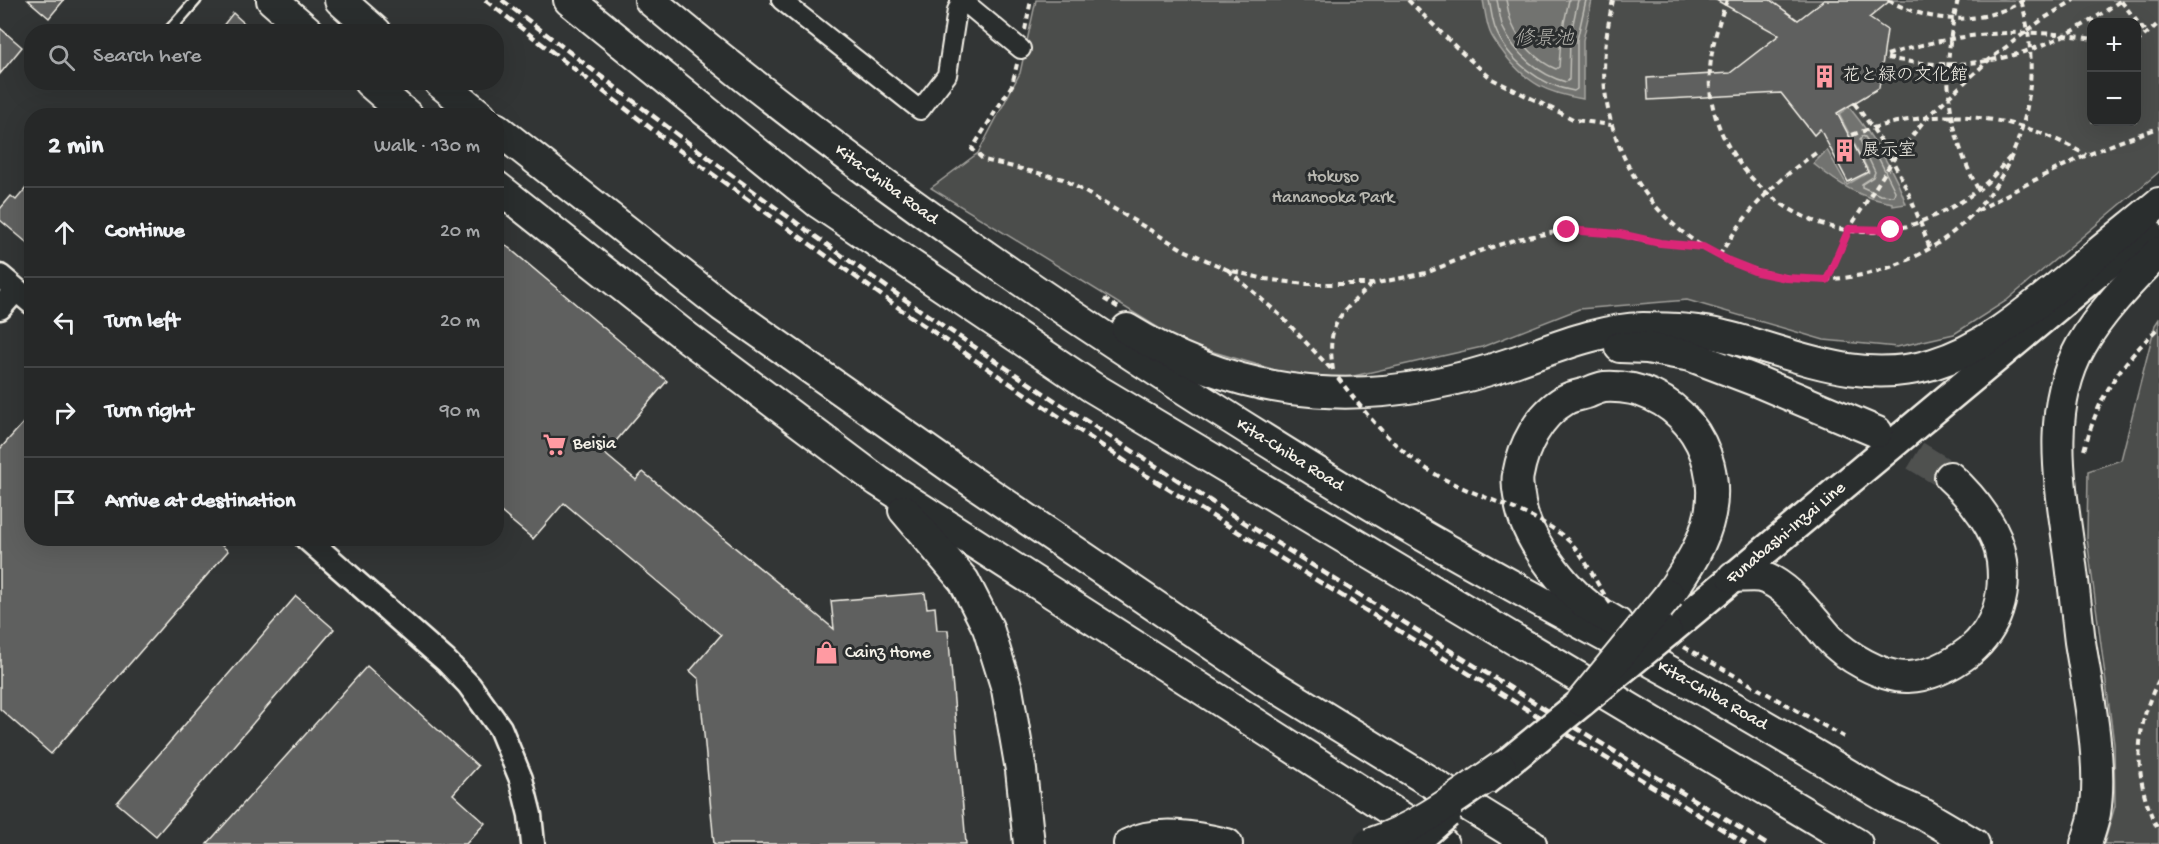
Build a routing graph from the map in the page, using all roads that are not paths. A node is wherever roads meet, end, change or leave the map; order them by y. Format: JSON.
{"nodes":[{"id":1,"x":196,"y":0,"type":"edge"},
{"id":2,"x":272,"y":0,"type":"edge"},
{"id":3,"x":340,"y":0,"type":"edge"},
{"id":4,"x":569,"y":0,"type":"edge"},
{"id":5,"x":650,"y":0,"type":"edge"},
{"id":6,"x":781,"y":0,"type":"edge"},
{"id":7,"x":961,"y":0,"type":"edge"},
{"id":8,"x":175,"y":24,"type":"edge"},
{"id":9,"x":300,"y":24,"type":"edge"},
{"id":10,"x":367,"y":24,"type":"edge"},
{"id":11,"x":1021,"y":50,"type":"road end"},
{"id":12,"x":378,"y":90,"type":"edge"},
{"id":13,"x":450,"y":90,"type":"edge"},
{"id":14,"x":399,"y":108,"type":"edge"},
{"id":15,"x":471,"y":108,"type":"edge"},
{"id":16,"x":504,"y":134,"type":"edge"},
{"id":17,"x":861,"y":167,"type":"junction"},
{"id":18,"x":504,"y":192,"type":"edge"},
{"id":19,"x":2159,"y":203,"type":"edge"},
{"id":20,"x":2159,"y":222,"type":"edge"},
{"id":21,"x":2159,"y":252,"type":"edge"},
{"id":22,"x":16,"y":290,"type":"edge"},
{"id":23,"x":0,"y":308,"type":"edge"},
{"id":24,"x":1514,"y":363,"type":"junction"},
{"id":25,"x":1877,"y":432,"type":"tunnel mouth"},
{"id":26,"x":1950,"y":477,"type":"tunnel mouth"},
{"id":27,"x":878,"y":481,"type":"junction"},
{"id":28,"x":315,"y":546,"type":"edge"},
{"id":29,"x":1733,"y":577,"type":"junction"},
{"id":30,"x":1582,"y":700,"type":"junction"},
{"id":31,"x":1240,"y":714,"type":"junction"},
{"id":32,"x":1501,"y":767,"type":"junction"},
{"id":33,"x":1923,"y":814,"type":"junction"},
{"id":34,"x":533,"y":844,"type":"edge"},
{"id":35,"x":1029,"y":844,"type":"edge"},
{"id":36,"x":1129,"y":844,"type":"edge"},
{"id":37,"x":1227,"y":844,"type":"edge"},
{"id":38,"x":1369,"y":844,"type":"edge"},
{"id":39,"x":1413,"y":844,"type":"edge"},
{"id":40,"x":1425,"y":844,"type":"edge"},
{"id":41,"x":1443,"y":844,"type":"edge"},
{"id":42,"x":1530,"y":844,"type":"edge"},
{"id":43,"x":1857,"y":844,"type":"edge"},
{"id":44,"x":1974,"y":844,"type":"edge"},
{"id":45,"x":2086,"y":844,"type":"edge"}],
"edges":[{"from":1,"to":8,"type":"lane"},
{"from":2,"to":9,"type":"highway"},
{"from":3,"to":10,"type":"highway"},
{"from":4,"to":43,"type":"highway"},
{"from":5,"to":17,"type":"highway","name":"Kita-Chiba Road"},
{"from":6,"to":7,"type":"street"},
{"from":7,"to":11,"type":"street"},
{"from":12,"to":14,"type":"highway"},
{"from":13,"to":15,"type":"highway"},
{"from":16,"to":42,"type":"highway"},
{"from":17,"to":24,"type":"highway"},
{"from":17,"to":33,"type":"highway","name":"Kita-Chiba Road"},
{"from":18,"to":27,"type":"highway"},
{"from":19,"to":24,"type":"highway"},
{"from":20,"to":29,"type":"main road","name":"Funabashi-Inzai Line"},
{"from":21,"to":45,"type":"highway"},
{"from":22,"to":23,"type":"street"},
{"from":24,"to":25,"type":"highway"},
{"from":26,"to":29,"type":"highway"},
{"from":27,"to":31,"type":"highway"},
{"from":27,"to":35,"type":"highway"},
{"from":28,"to":34,"type":"street"},
{"from":29,"to":30,"type":"main road","name":"Funabashi-Inzai Line","bridge":true},
{"from":30,"to":32,"type":"main road","name":"Funabashi-Inzai Line","bridge":true},
{"from":30,"to":33,"type":"highway","bridge":true},
{"from":31,"to":40,"type":"highway"},
{"from":31,"to":41,"type":"highway"},
{"from":32,"to":38,"type":"highway","bridge":true},
{"from":32,"to":39,"type":"main road","name":"Funabashi-Inzai Line","bridge":true},
{"from":33,"to":44,"type":"highway","name":"Kita-Chiba Road"},
{"from":36,"to":37,"type":"highway"}]}
